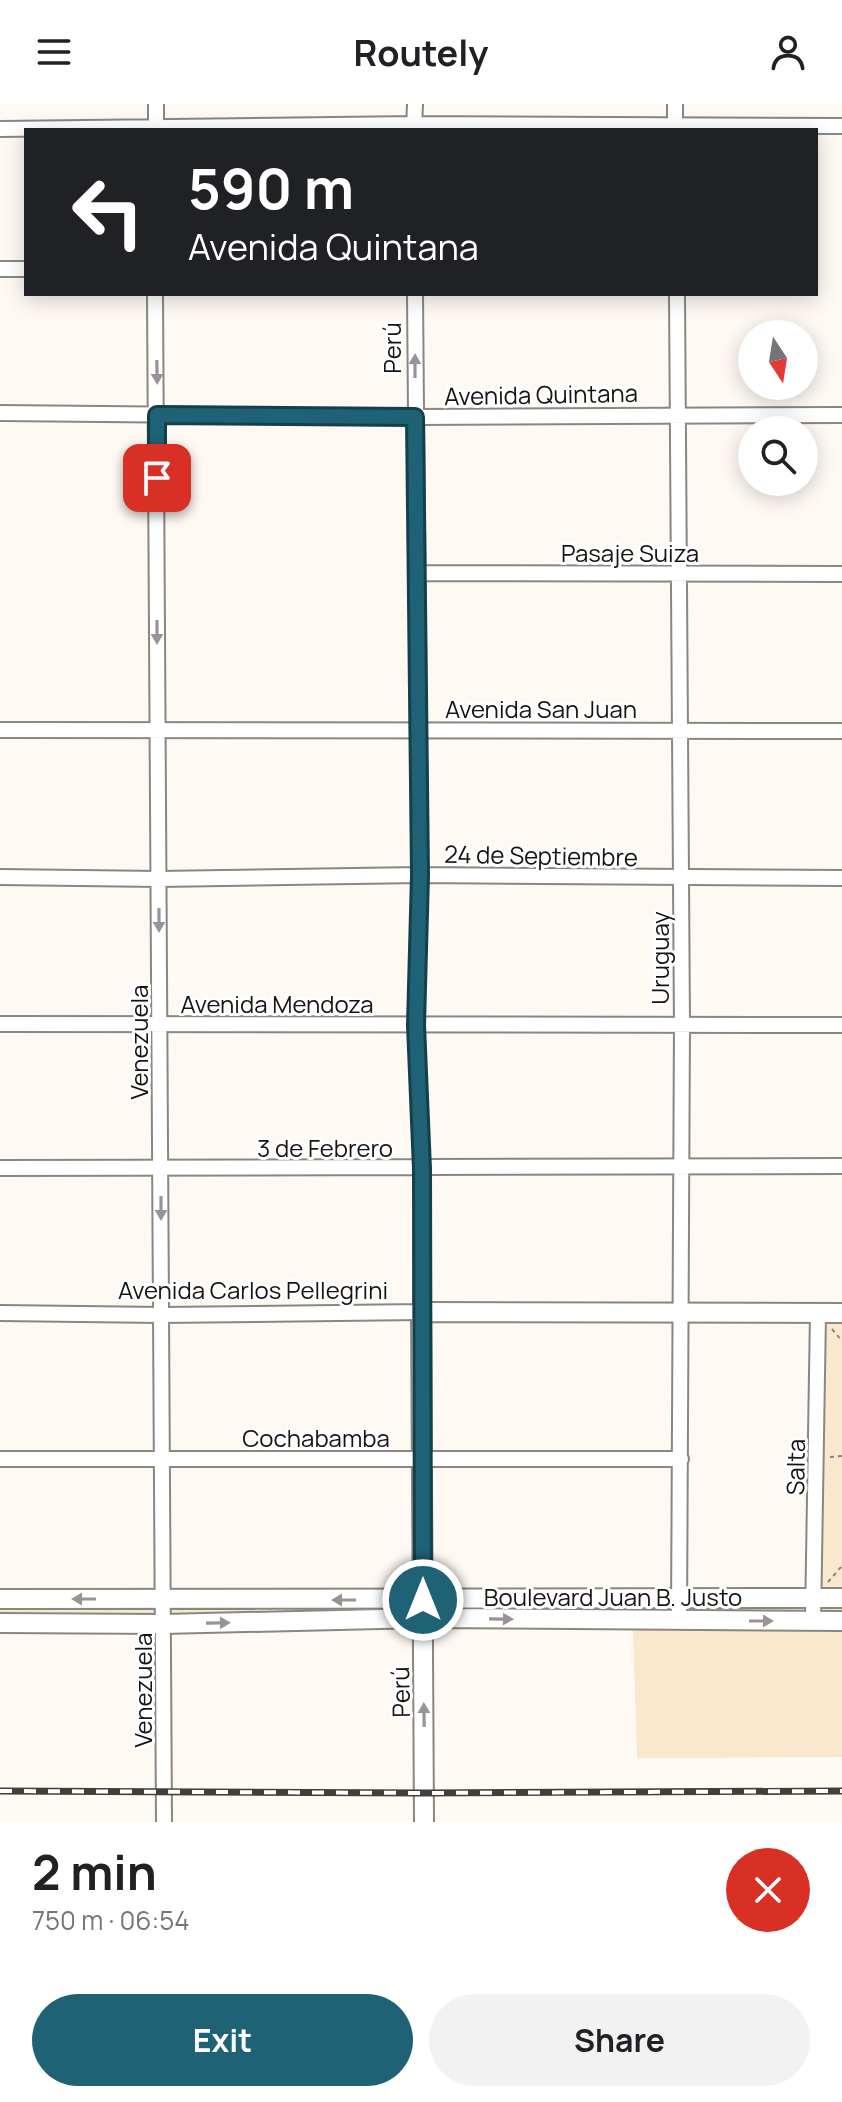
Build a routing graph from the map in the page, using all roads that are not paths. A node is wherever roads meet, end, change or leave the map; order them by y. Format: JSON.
{"nodes":[{"id":1,"x":156,"y":104,"type":"edge"},
{"id":2,"x":415,"y":104,"type":"edge"},
{"id":3,"x":675,"y":104,"type":"edge"},
{"id":4,"x":842,"y":126,"type":"edge"},
{"id":5,"x":414,"y":127,"type":"edge"},
{"id":6,"x":156,"y":128,"type":"edge"},
{"id":7,"x":285,"y":128,"type":"edge"},
{"id":8,"x":675,"y":128,"type":"edge"},
{"id":9,"x":0,"y":129,"type":"edge"},
{"id":10,"x":24,"y":129,"type":"edge"},
{"id":11,"x":0,"y":269,"type":"edge"},
{"id":12,"x":24,"y":269,"type":"edge"},
{"id":13,"x":155,"y":296,"type":"edge"},
{"id":14,"x":415,"y":296,"type":"edge"},
{"id":15,"x":677,"y":296,"type":"edge"},
{"id":16,"x":0,"y":413,"type":"edge"},
{"id":17,"x":678,"y":414,"type":"junction"},
{"id":18,"x":157,"y":415,"type":"junction"},
{"id":19,"x":842,"y":415,"type":"edge"},
{"id":20,"x":415,"y":417,"type":"junction"},
{"id":21,"x":419,"y":573,"type":"junction"},
{"id":22,"x":678,"y":574,"type":"junction"},
{"id":23,"x":842,"y":574,"type":"edge"},
{"id":24,"x":0,"y":730,"type":"edge"},
{"id":25,"x":418,"y":730,"type":"junction"},
{"id":26,"x":157,"y":731,"type":"junction"},
{"id":27,"x":679,"y":731,"type":"junction"},
{"id":28,"x":842,"y":731,"type":"edge"},
{"id":29,"x":420,"y":875,"type":"junction"},
{"id":30,"x":0,"y":877,"type":"edge"},
{"id":31,"x":680,"y":878,"type":"junction"},
{"id":32,"x":842,"y":878,"type":"edge"},
{"id":33,"x":159,"y":879,"type":"junction"},
{"id":34,"x":0,"y":1024,"type":"edge"},
{"id":35,"x":160,"y":1025,"type":"junction"},
{"id":36,"x":416,"y":1025,"type":"junction"},
{"id":37,"x":842,"y":1025,"type":"edge"},
{"id":38,"x":682,"y":1026,"type":"junction"},
{"id":39,"x":681,"y":1166,"type":"junction"},
{"id":40,"x":842,"y":1166,"type":"edge"},
{"id":41,"x":0,"y":1168,"type":"edge"},
{"id":42,"x":161,"y":1169,"type":"junction"},
{"id":43,"x":422,"y":1169,"type":"junction"},
{"id":44,"x":421,"y":1312,"type":"junction"},
{"id":45,"x":0,"y":1313,"type":"edge"},
{"id":46,"x":679,"y":1313,"type":"junction"},
{"id":47,"x":818,"y":1313,"type":"junction"},
{"id":48,"x":842,"y":1313,"type":"edge"},
{"id":49,"x":161,"y":1315,"type":"junction"},
{"id":50,"x":423,"y":1458,"type":"junction"},
{"id":51,"x":0,"y":1459,"type":"edge"},
{"id":52,"x":161,"y":1459,"type":"junction"},
{"id":53,"x":681,"y":1459,"type":"junction"},
{"id":54,"x":814,"y":1598,"type":"junction"},
{"id":55,"x":842,"y":1598,"type":"edge"},
{"id":56,"x":0,"y":1599,"type":"edge"},
{"id":57,"x":679,"y":1599,"type":"junction"},
{"id":58,"x":163,"y":1600,"type":"junction"},
{"id":59,"x":423,"y":1609,"type":"junction"},
{"id":60,"x":679,"y":1621,"type":"junction"},
{"id":61,"x":813,"y":1621,"type":"junction"},
{"id":62,"x":842,"y":1621,"type":"edge"},
{"id":63,"x":0,"y":1623,"type":"edge"},
{"id":64,"x":163,"y":1624,"type":"junction"},
{"id":65,"x":164,"y":1822,"type":"edge"},
{"id":66,"x":424,"y":1822,"type":"edge"}],
"edges":[{"from":1,"to":6,"type":"street"},
{"from":2,"to":5,"type":"street"},
{"from":3,"to":8,"type":"street"},
{"from":4,"to":8,"type":"street"},
{"from":5,"to":7,"type":"street"},
{"from":5,"to":8,"type":"street"},
{"from":9,"to":10,"type":"street"},
{"from":11,"to":12,"type":"street"},
{"from":13,"to":18,"type":"street","name":"Venezuela","one_way":true},
{"from":20,"to":14,"type":"street","name":"Perú","one_way":true},
{"from":15,"to":17,"type":"street","name":"Uruguay"},
{"from":16,"to":18,"type":"street","name":"Avenida Quintana"},
{"from":17,"to":19,"type":"street","name":"Avenida Quintana"},
{"from":17,"to":20,"type":"street","name":"Avenida Quintana"},
{"from":17,"to":22,"type":"street","name":"Uruguay"},
{"from":18,"to":20,"type":"street","name":"Avenida Quintana"},
{"from":18,"to":26,"type":"street","name":"Venezuela","one_way":true},
{"from":20,"to":21,"type":"street","name":"Perú"},
{"from":21,"to":22,"type":"street","name":"Pasaje Suiza"},
{"from":21,"to":25,"type":"street","name":"Perú"},
{"from":22,"to":23,"type":"street","name":"Pasaje Suiza"},
{"from":22,"to":27,"type":"street","name":"Uruguay"},
{"from":24,"to":26,"type":"street","name":"Avenida San Juan"},
{"from":25,"to":26,"type":"street","name":"Avenida San Juan"},
{"from":25,"to":27,"type":"street","name":"Avenida San Juan"},
{"from":25,"to":29,"type":"street","name":"Perú"},
{"from":26,"to":33,"type":"street","name":"Venezuela"},
{"from":27,"to":28,"type":"street","name":"Avenida San Juan"},
{"from":27,"to":31,"type":"street","name":"Uruguay"},
{"from":29,"to":31,"type":"street","name":"24 de Septiembre"},
{"from":29,"to":33,"type":"street","name":"24 de Septiembre"},
{"from":29,"to":36,"type":"street","name":"Perú"},
{"from":30,"to":33,"type":"street","name":"24 de Septiembre"},
{"from":31,"to":32,"type":"street","name":"24 de Septiembre"},
{"from":31,"to":38,"type":"street","name":"Uruguay"},
{"from":33,"to":35,"type":"street","name":"Venezuela","one_way":true},
{"from":34,"to":35,"type":"street","name":"Avenida Mendoza"},
{"from":35,"to":36,"type":"street","name":"Avenida Mendoza"},
{"from":35,"to":42,"type":"street","name":"Venezuela"},
{"from":36,"to":38,"type":"street","name":"Avenida Mendoza"},
{"from":36,"to":43,"type":"street","name":"Perú"},
{"from":37,"to":38,"type":"street","name":"Avenida Mendoza"},
{"from":38,"to":39,"type":"street","name":"Uruguay"},
{"from":39,"to":40,"type":"street","name":"3 de Febrero"},
{"from":39,"to":43,"type":"street","name":"3 de Febrero"},
{"from":39,"to":46,"type":"street","name":"Uruguay"},
{"from":41,"to":42,"type":"street","name":"3 de Febrero"},
{"from":42,"to":43,"type":"street","name":"3 de Febrero"},
{"from":42,"to":49,"type":"street","name":"Venezuela","one_way":true},
{"from":43,"to":44,"type":"street","name":"Perú"},
{"from":44,"to":46,"type":"street","name":"Avenida Carlos Pellegrini"},
{"from":44,"to":49,"type":"street","name":"Avenida Carlos Pellegrini"},
{"from":44,"to":50,"type":"street","name":"Perú"},
{"from":45,"to":49,"type":"street","name":"Avenida Carlos Pellegrini"},
{"from":46,"to":47,"type":"street","name":"Avenida Carlos Pellegrini"},
{"from":46,"to":53,"type":"street","name":"Uruguay"},
{"from":47,"to":48,"type":"street","name":"Avenida Carlos Pellegrini"},
{"from":47,"to":54,"type":"street","name":"Salta"},
{"from":49,"to":52,"type":"street","name":"Venezuela"},
{"from":50,"to":52,"type":"street","name":"Cochabamba"},
{"from":50,"to":53,"type":"street","name":"Cochabamba"},
{"from":50,"to":59,"type":"street","name":"Perú"},
{"from":51,"to":52,"type":"street","name":"Cochabamba"},
{"from":52,"to":58,"type":"street","name":"Venezuela"},
{"from":53,"to":57,"type":"street","name":"Uruguay"},
{"from":54,"to":55,"type":"street","name":"Boulevard Juan B. Justo"},
{"from":54,"to":57,"type":"street","name":"Boulevard Juan B. Justo"},
{"from":54,"to":61,"type":"street","name":"Salta"},
{"from":58,"to":56,"type":"street","name":"Boulevard Juan B. Justo","one_way":true},
{"from":57,"to":59,"type":"street","name":"Boulevard Juan B. Justo"},
{"from":57,"to":60,"type":"street","name":"Uruguay"},
{"from":59,"to":58,"type":"street","name":"Boulevard Juan B. Justo","one_way":true},
{"from":58,"to":64,"type":"street","name":"Venezuela"},
{"from":59,"to":60,"type":"street","name":"Boulevard Juan B. Justo","one_way":true},
{"from":64,"to":59,"type":"street","name":"Boulevard Juan B. Justo","one_way":true},
{"from":66,"to":59,"type":"street","name":"Perú","one_way":true},
{"from":60,"to":61,"type":"street","name":"Boulevard Juan B. Justo","one_way":true},
{"from":61,"to":62,"type":"street","name":"Boulevard Juan B. Justo"},
{"from":63,"to":64,"type":"street","name":"Boulevard Juan B. Justo"},
{"from":64,"to":65,"type":"street","name":"Venezuela"}]}
